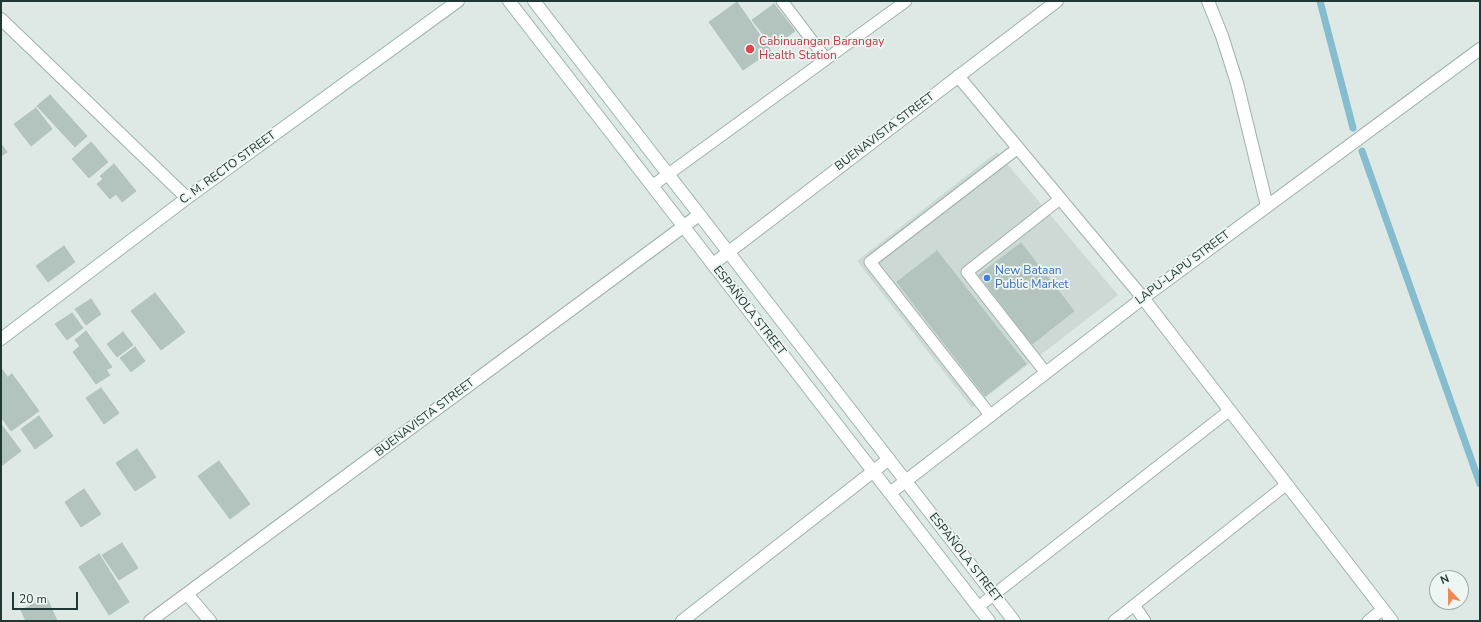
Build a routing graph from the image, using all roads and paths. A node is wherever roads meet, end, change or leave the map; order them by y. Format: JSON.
{"nodes":[{"id":1,"x":458,"y":1,"type":"edge"},
{"id":2,"x":509,"y":1,"type":"edge"},
{"id":3,"x":534,"y":1,"type":"edge"},
{"id":4,"x":782,"y":1,"type":"edge"},
{"id":5,"x":906,"y":1,"type":"edge"},
{"id":6,"x":1057,"y":1,"type":"edge"},
{"id":7,"x":1208,"y":1,"type":"edge"},
{"id":8,"x":1,"y":19,"type":"edge"},
{"id":9,"x":1480,"y":49,"type":"edge"},
{"id":10,"x":826,"y":59,"type":"junction"},
{"id":11,"x":958,"y":76,"type":"junction"},
{"id":12,"x":1018,"y":148,"type":"junction"},
{"id":13,"x":668,"y":175,"type":"junction"},
{"id":14,"x":652,"y":186,"type":"junction"},
{"id":15,"x":187,"y":198,"type":"junction"},
{"id":16,"x":1060,"y":199,"type":"junction"},
{"id":17,"x":1267,"y":206,"type":"junction"},
{"id":18,"x":699,"y":215,"type":"junction"},
{"id":19,"x":683,"y":226,"type":"junction"},
{"id":20,"x":728,"y":252,"type":"junction"},
{"id":21,"x":713,"y":264,"type":"junction"},
{"id":22,"x":1143,"y":298,"type":"junction"},
{"id":23,"x":1,"y":339,"type":"edge"},
{"id":24,"x":1046,"y":373,"type":"junction"},
{"id":25,"x":1230,"y":410,"type":"junction"},
{"id":26,"x":991,"y":416,"type":"junction"},
{"id":27,"x":889,"y":459,"type":"junction"},
{"id":28,"x":873,"y":471,"type":"junction"},
{"id":29,"x":906,"y":482,"type":"junction"},
{"id":30,"x":1287,"y":484,"type":"junction"},
{"id":31,"x":890,"y":494,"type":"junction"},
{"id":32,"x":187,"y":594,"type":"junction"},
{"id":33,"x":994,"y":595,"type":"junction"},
{"id":34,"x":1134,"y":605,"type":"junction"},
{"id":35,"x":978,"y":607,"type":"junction"},
{"id":36,"x":1383,"y":609,"type":"junction"},
{"id":37,"x":150,"y":621,"type":"edge"},
{"id":38,"x":210,"y":621,"type":"edge"},
{"id":39,"x":682,"y":621,"type":"edge"},
{"id":40,"x":989,"y":621,"type":"edge"},
{"id":41,"x":1014,"y":621,"type":"edge"},
{"id":42,"x":1114,"y":621,"type":"edge"},
{"id":43,"x":1145,"y":621,"type":"edge"},
{"id":44,"x":1368,"y":621,"type":"edge"},
{"id":45,"x":1392,"y":621,"type":"edge"}],
"edges":[{"from":1,"to":15,"type":"street","name":"C. M. RECTO STREET"},
{"from":2,"to":14,"type":"street","name":"ESPAÑOLA STREET"},
{"from":3,"to":13,"type":"street","name":"ESPAÑOLA STREET"},
{"from":4,"to":10,"type":"lane"},
{"from":5,"to":10,"type":"lane"},
{"from":6,"to":11,"type":"street","name":"BUENAVISTA STREET"},
{"from":7,"to":17,"type":"street"},
{"from":8,"to":15,"type":"street"},
{"from":9,"to":17,"type":"street","name":"LAPU-LAPU STREET"},
{"from":10,"to":13,"type":"lane"},
{"from":11,"to":12,"type":"street"},
{"from":11,"to":20,"type":"street","name":"BUENAVISTA STREET"},
{"from":12,"to":16,"type":"street"},
{"from":12,"to":26,"type":"lane"},
{"from":13,"to":14,"type":"lane"},
{"from":13,"to":18,"type":"street","name":"ESPAÑOLA STREET"},
{"from":14,"to":19,"type":"street","name":"ESPAÑOLA STREET"},
{"from":15,"to":23,"type":"street","name":"C. M. RECTO STREET"},
{"from":16,"to":22,"type":"street"},
{"from":16,"to":24,"type":"lane"},
{"from":17,"to":22,"type":"street","name":"LAPU-LAPU STREET"},
{"from":18,"to":19,"type":"street","name":"BUENAVISTA STREET"},
{"from":18,"to":20,"type":"street","name":"ESPAÑOLA STREET"},
{"from":19,"to":21,"type":"street","name":"ESPAÑOLA STREET"},
{"from":19,"to":32,"type":"street","name":"BUENAVISTA STREET"},
{"from":20,"to":21,"type":"street","name":"BUENAVISTA STREET"},
{"from":20,"to":27,"type":"street","name":"ESPAÑOLA STREET"},
{"from":21,"to":28,"type":"street","name":"ESPAÑOLA STREET"},
{"from":22,"to":24,"type":"street","name":"LAPU-LAPU STREET"},
{"from":22,"to":25,"type":"street"},
{"from":24,"to":26,"type":"street","name":"LAPU-LAPU STREET"},
{"from":25,"to":30,"type":"street"},
{"from":25,"to":33,"type":"lane"},
{"from":26,"to":29,"type":"street","name":"LAPU-LAPU STREET"},
{"from":27,"to":28,"type":"street"},
{"from":27,"to":29,"type":"street","name":"ESPAÑOLA STREET"},
{"from":28,"to":31,"type":"street","name":"ESPAÑOLA STREET"},
{"from":28,"to":39,"type":"street"},
{"from":29,"to":31,"type":"street","name":"LAPU-LAPU STREET"},
{"from":29,"to":33,"type":"street","name":"ESPAÑOLA STREET"},
{"from":30,"to":34,"type":"lane"},
{"from":30,"to":36,"type":"street"},
{"from":31,"to":35,"type":"street","name":"ESPAÑOLA STREET"},
{"from":32,"to":37,"type":"street","name":"BUENAVISTA STREET"},
{"from":32,"to":38,"type":"street"},
{"from":33,"to":35,"type":"lane"},
{"from":33,"to":41,"type":"street","name":"ESPAÑOLA STREET"},
{"from":34,"to":42,"type":"lane"},
{"from":34,"to":43,"type":"lane"},
{"from":35,"to":40,"type":"street","name":"ESPAÑOLA STREET"},
{"from":36,"to":44,"type":"lane"},
{"from":36,"to":45,"type":"street"}]}
